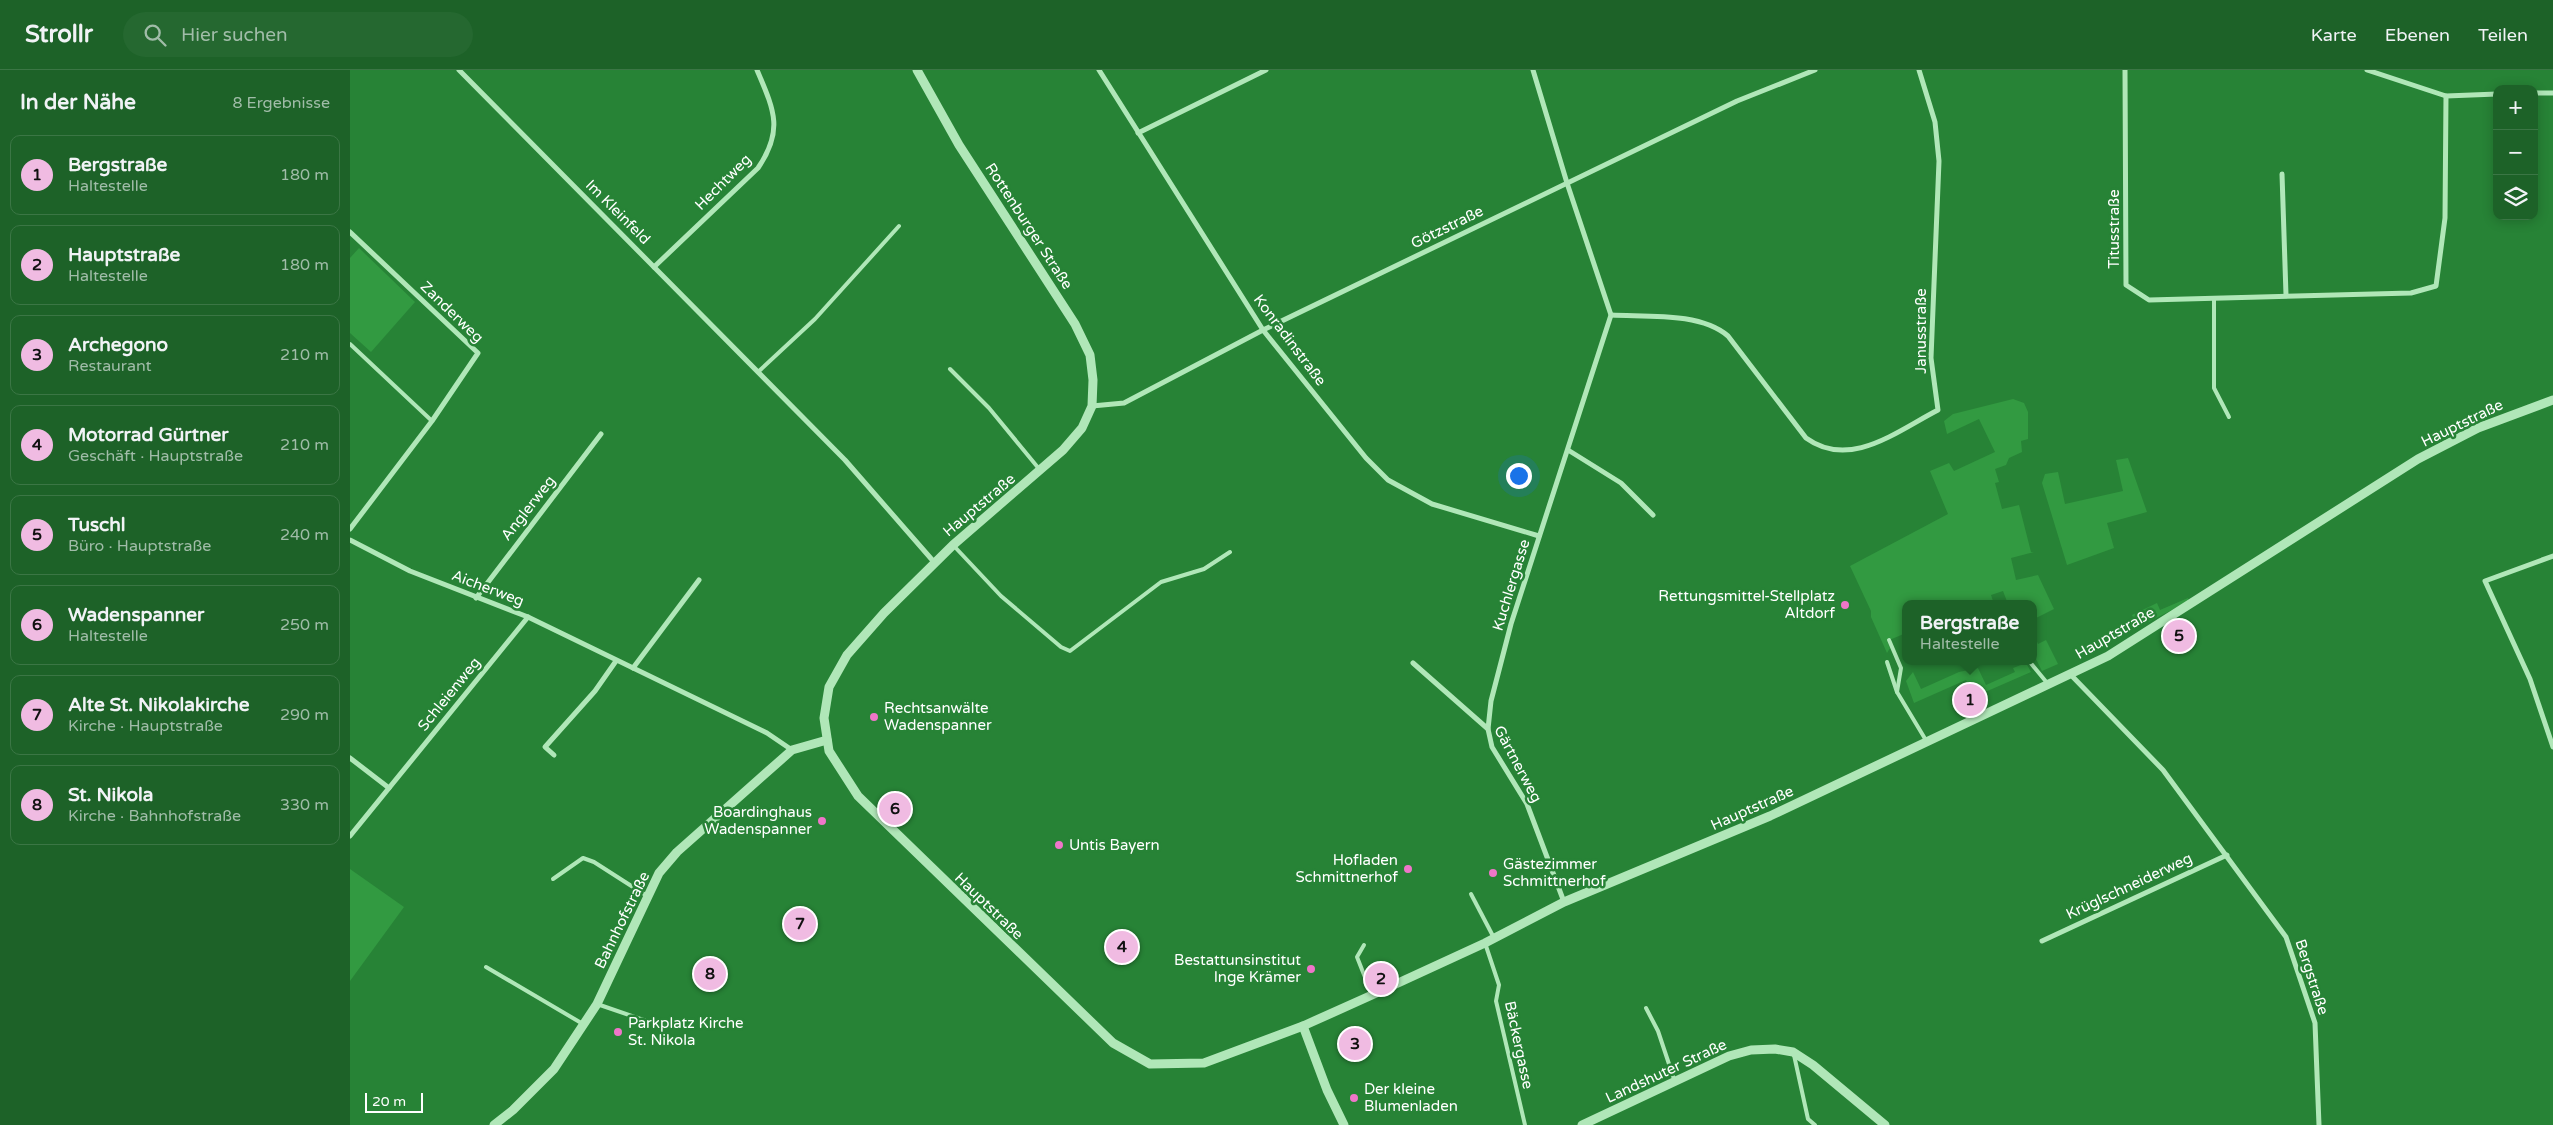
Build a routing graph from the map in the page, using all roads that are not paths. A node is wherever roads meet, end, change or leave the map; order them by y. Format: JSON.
{"nodes":[{"id":1,"x":459,"y":70,"type":"edge"},
{"id":2,"x":758,"y":70,"type":"edge"},
{"id":3,"x":917,"y":70,"type":"edge"},
{"id":4,"x":1099,"y":70,"type":"edge"},
{"id":5,"x":1266,"y":70,"type":"edge"},
{"id":6,"x":1533,"y":70,"type":"edge"},
{"id":7,"x":1814,"y":70,"type":"edge"},
{"id":8,"x":1919,"y":70,"type":"edge"},
{"id":9,"x":2125,"y":70,"type":"edge"},
{"id":10,"x":2367,"y":70,"type":"edge"},
{"id":11,"x":2538,"y":93,"type":"edge"},
{"id":12,"x":2553,"y":93,"type":"edge"},
{"id":13,"x":2493,"y":94,"type":"edge"},
{"id":14,"x":2446,"y":96,"type":"junction"},
{"id":15,"x":1138,"y":133,"type":"junction"},
{"id":16,"x":2282,"y":174,"type":"dead end"},
{"id":17,"x":1567,"y":183,"type":"junction"},
{"id":18,"x":899,"y":226,"type":"dead end"},
{"id":19,"x":350,"y":232,"type":"edge"},
{"id":20,"x":654,"y":267,"type":"junction"},
{"id":21,"x":2286,"y":295,"type":"junction"},
{"id":22,"x":2214,"y":300,"type":"junction"},
{"id":23,"x":1611,"y":315,"type":"junction"},
{"id":24,"x":1263,"y":330,"type":"junction"},
{"id":25,"x":350,"y":344,"type":"edge"},
{"id":26,"x":950,"y":369,"type":"dead end"},
{"id":27,"x":758,"y":372,"type":"junction"},
{"id":28,"x":2553,"y":400,"type":"edge"},
{"id":29,"x":1092,"y":406,"type":"junction"},
{"id":30,"x":2229,"y":417,"type":"dead end"},
{"id":31,"x":432,"y":421,"type":"junction"},
{"id":32,"x":601,"y":434,"type":"dead end"},
{"id":33,"x":1568,"y":450,"type":"junction"},
{"id":34,"x":1040,"y":470,"type":"junction"},
{"id":35,"x":1653,"y":515,"type":"dead end"},
{"id":36,"x":350,"y":529,"type":"edge"},
{"id":37,"x":1539,"y":536,"type":"junction"},
{"id":38,"x":350,"y":540,"type":"edge"},
{"id":39,"x":952,"y":545,"type":"junction"},
{"id":40,"x":1230,"y":552,"type":"dead end"},
{"id":41,"x":2553,"y":556,"type":"edge"},
{"id":42,"x":934,"y":562,"type":"junction"},
{"id":43,"x":698,"y":580,"type":"dead end"},
{"id":44,"x":476,"y":598,"type":"junction"},
{"id":45,"x":528,"y":617,"type":"junction"},
{"id":46,"x":1889,"y":640,"type":"dead end"},
{"id":47,"x":616,"y":661,"type":"junction"},
{"id":48,"x":1887,"y":662,"type":"dead end"},
{"id":49,"x":1414,"y":663,"type":"dead end"},
{"id":50,"x":2032,"y":665,"type":"edge"},
{"id":51,"x":633,"y":668,"type":"junction"},
{"id":52,"x":2070,"y":674,"type":"junction"},
{"id":53,"x":2048,"y":684,"type":"junction"},
{"id":54,"x":1898,"y":692,"type":"junction"},
{"id":55,"x":1488,"y":729,"type":"junction"},
{"id":56,"x":827,"y":740,"type":"junction"},
{"id":57,"x":1927,"y":742,"type":"junction"},
{"id":58,"x":2553,"y":747,"type":"edge"},
{"id":59,"x":792,"y":750,"type":"junction"},
{"id":60,"x":554,"y":755,"type":"dead end"},
{"id":61,"x":350,"y":758,"type":"edge"},
{"id":62,"x":389,"y":788,"type":"junction"},
{"id":63,"x":350,"y":836,"type":"edge"},
{"id":64,"x":2227,"y":854,"type":"junction"},
{"id":65,"x":552,"y":879,"type":"dead end"},
{"id":66,"x":1471,"y":894,"type":"dead end"},
{"id":67,"x":648,"y":897,"type":"junction"},
{"id":68,"x":1564,"y":902,"type":"junction"},
{"id":69,"x":1494,"y":938,"type":"junction"},
{"id":70,"x":2042,"y":941,"type":"dead end"},
{"id":71,"x":1484,"y":943,"type":"junction"},
{"id":72,"x":1364,"y":945,"type":"dead end"},
{"id":73,"x":486,"y":967,"type":"dead end"},
{"id":74,"x":1372,"y":995,"type":"junction"},
{"id":75,"x":597,"y":1004,"type":"junction"},
{"id":76,"x":1646,"y":1008,"type":"dead end"},
{"id":77,"x":583,"y":1024,"type":"junction"},
{"id":78,"x":1303,"y":1026,"type":"junction"},
{"id":79,"x":664,"y":1027,"type":"dead end"},
{"id":80,"x":1793,"y":1052,"type":"junction"},
{"id":81,"x":1675,"y":1082,"type":"junction"},
{"id":82,"x":494,"y":1125,"type":"edge"},
{"id":83,"x":1344,"y":1125,"type":"edge"},
{"id":84,"x":1525,"y":1125,"type":"edge"},
{"id":85,"x":1582,"y":1125,"type":"edge"},
{"id":86,"x":1815,"y":1125,"type":"edge"},
{"id":87,"x":1885,"y":1125,"type":"edge"},
{"id":88,"x":2320,"y":1125,"type":"edge"}],
"edges":[{"from":1,"to":20,"type":"street","name":"Im Kleinfeld"},
{"from":2,"to":20,"type":"street","name":"Hechtweg"},
{"from":3,"to":29,"type":"street","name":"Rottenburger Straße"},
{"from":4,"to":15,"type":"street","name":"Konradinstraße"},
{"from":5,"to":15,"type":"street"},
{"from":6,"to":17,"type":"street"},
{"from":7,"to":17,"type":"street","name":"Götzstraße"},
{"from":8,"to":23,"type":"street","name":"Janusstraße"},
{"from":9,"to":22,"type":"street","name":"Titusstraße"},
{"from":10,"to":14,"type":"street"},
{"from":11,"to":12,"type":"street"},
{"from":13,"to":14,"type":"street"},
{"from":14,"to":21,"type":"street","name":"Titusstraße"},
{"from":15,"to":24,"type":"street","name":"Konradinstraße"},
{"from":16,"to":21,"type":"street"},
{"from":17,"to":23,"type":"street"},
{"from":17,"to":24,"type":"street","name":"Götzstraße"},
{"from":18,"to":27,"type":"lane"},
{"from":19,"to":31,"type":"street","name":"Zanderweg"},
{"from":20,"to":27,"type":"street","name":"Im Kleinfeld"},
{"from":21,"to":22,"type":"street","name":"Titusstraße"},
{"from":22,"to":30,"type":"lane"},
{"from":23,"to":33,"type":"street","name":"Kuchlergasse"},
{"from":24,"to":29,"type":"street","name":"Götzstraße"},
{"from":24,"to":37,"type":"street","name":"Konradinstraße"},
{"from":25,"to":31,"type":"lane"},
{"from":26,"to":34,"type":"lane"},
{"from":27,"to":42,"type":"street","name":"Im Kleinfeld"},
{"from":28,"to":52,"type":"street","name":"Hauptstraße"},
{"from":29,"to":34,"type":"street","name":"Hauptstraße"},
{"from":31,"to":36,"type":"street","name":"Zanderweg"},
{"from":32,"to":44,"type":"street","name":"Anglerweg"},
{"from":33,"to":35,"type":"street"},
{"from":33,"to":37,"type":"street","name":"Kuchlergasse"},
{"from":34,"to":39,"type":"street","name":"Hauptstraße"},
{"from":37,"to":55,"type":"street","name":"Kuchlergasse"},
{"from":38,"to":44,"type":"street","name":"Aicherweg"},
{"from":39,"to":40,"type":"lane"},
{"from":39,"to":42,"type":"street","name":"Hauptstraße"},
{"from":41,"to":58,"type":"street"},
{"from":42,"to":56,"type":"street","name":"Hauptstraße"},
{"from":43,"to":51,"type":"street"},
{"from":44,"to":45,"type":"street","name":"Aicherweg"},
{"from":45,"to":47,"type":"street","name":"Aicherweg"},
{"from":45,"to":62,"type":"street","name":"Schleienweg"},
{"from":46,"to":54,"type":"lane"},
{"from":47,"to":51,"type":"street","name":"Aicherweg"},
{"from":47,"to":60,"type":"street"},
{"from":48,"to":54,"type":"lane"},
{"from":49,"to":55,"type":"street","name":"Gärtnerweg"},
{"from":50,"to":53,"type":"lane"},
{"from":51,"to":59,"type":"street","name":"Aicherweg"},
{"from":52,"to":53,"type":"street","name":"Hauptstraße"},
{"from":52,"to":64,"type":"street","name":"Bergstraße"},
{"from":53,"to":57,"type":"street","name":"Hauptstraße"},
{"from":54,"to":57,"type":"lane"},
{"from":55,"to":68,"type":"street","name":"Gärtnerweg"},
{"from":56,"to":59,"type":"street","name":"Bahnhofstraße"},
{"from":56,"to":78,"type":"street","name":"Hauptstraße"},
{"from":57,"to":68,"type":"street","name":"Hauptstraße"},
{"from":59,"to":67,"type":"street","name":"Bahnhofstraße"},
{"from":61,"to":62,"type":"street"},
{"from":62,"to":63,"type":"street","name":"Schleienweg"},
{"from":64,"to":70,"type":"street","name":"Krüglschneiderweg"},
{"from":64,"to":88,"type":"street","name":"Bergstraße"},
{"from":65,"to":67,"type":"lane"},
{"from":66,"to":69,"type":"lane"},
{"from":67,"to":75,"type":"street","name":"Bahnhofstraße"},
{"from":68,"to":69,"type":"street","name":"Hauptstraße"},
{"from":69,"to":71,"type":"street","name":"Hauptstraße"},
{"from":71,"to":74,"type":"street","name":"Hauptstraße"},
{"from":71,"to":84,"type":"lane","name":"Bäckergasse"},
{"from":72,"to":74,"type":"lane"},
{"from":73,"to":77,"type":"lane"},
{"from":74,"to":78,"type":"street","name":"Hauptstraße"},
{"from":75,"to":77,"type":"street","name":"Bahnhofstraße"},
{"from":75,"to":79,"type":"lane"},
{"from":76,"to":81,"type":"lane"},
{"from":77,"to":82,"type":"street","name":"Bahnhofstraße"},
{"from":78,"to":83,"type":"street"},
{"from":80,"to":81,"type":"street","name":"Landshuter Straße"},
{"from":80,"to":86,"type":"lane"},
{"from":80,"to":87,"type":"street","name":"Landshuter Straße"},
{"from":81,"to":85,"type":"street","name":"Landshuter Straße"}]}
